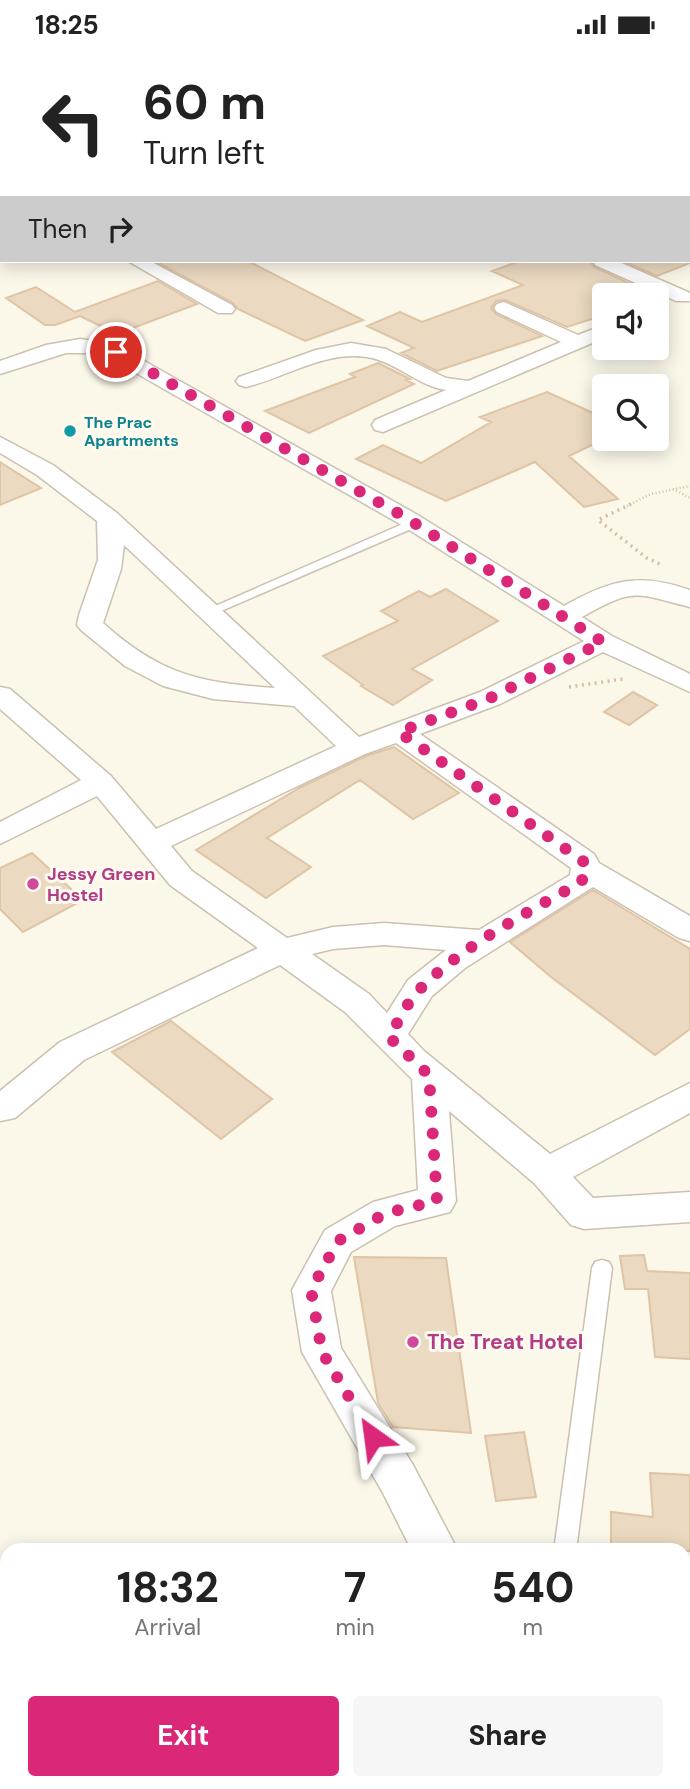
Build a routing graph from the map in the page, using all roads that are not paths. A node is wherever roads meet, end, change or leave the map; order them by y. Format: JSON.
{"nodes":[{"id":1,"x":141,"y":263,"type":"edge"},
{"id":2,"x":607,"y":263,"type":"edge"},
{"id":3,"x":687,"y":295,"type":"edge"},
{"id":4,"x":669,"y":303,"type":"edge"},
{"id":5,"x":504,"y":308,"type":"dead end"},
{"id":6,"x":225,"y":309,"type":"dead end"},
{"id":7,"x":592,"y":336,"type":"edge"},
{"id":8,"x":577,"y":342,"type":"junction"},
{"id":9,"x":0,"y":368,"type":"edge"},
{"id":10,"x":246,"y":381,"type":"dead end"},
{"id":11,"x":469,"y":388,"type":"junction"},
{"id":12,"x":383,"y":425,"type":"dead end"},
{"id":13,"x":0,"y":444,"type":"edge"},
{"id":14,"x":109,"y":518,"type":"junction"},
{"id":15,"x":414,"y":523,"type":"junction"},
{"id":16,"x":690,"y":599,"type":"edge"},
{"id":17,"x":210,"y":611,"type":"junction"},
{"id":18,"x":564,"y":617,"type":"junction"},
{"id":19,"x":603,"y":642,"type":"junction"},
{"id":20,"x":690,"y":684,"type":"edge"},
{"id":21,"x":0,"y":695,"type":"edge"},
{"id":22,"x":305,"y":699,"type":"junction"},
{"id":23,"x":399,"y":732,"type":"junction"},
{"id":24,"x":355,"y":748,"type":"junction"},
{"id":25,"x":101,"y":782,"type":"junction"},
{"id":26,"x":0,"y":834,"type":"edge"},
{"id":27,"x":151,"y":843,"type":"junction"},
{"id":28,"x":588,"y":870,"type":"junction"},
{"id":29,"x":690,"y":930,"type":"edge"},
{"id":30,"x":483,"y":941,"type":"junction"},
{"id":31,"x":283,"y":950,"type":"junction"},
{"id":32,"x":389,"y":1037,"type":"junction"},
{"id":33,"x":429,"y":1075,"type":"junction"},
{"id":34,"x":690,"y":1097,"type":"edge"},
{"id":35,"x":3,"y":1108,"type":"dead end"},
{"id":36,"x":547,"y":1173,"type":"junction"},
{"id":37,"x":690,"y":1207,"type":"edge"},
{"id":38,"x":602,"y":1268,"type":"dead end"},
{"id":39,"x":432,"y":1543,"type":"edge"},
{"id":40,"x":566,"y":1543,"type":"edge"}],
"edges":[{"from":1,"to":6,"type":"street"},
{"from":2,"to":3,"type":"street"},
{"from":3,"to":4,"type":"street"},
{"from":5,"to":8,"type":"street"},
{"from":7,"to":8,"type":"street"},
{"from":8,"to":11,"type":"street"},
{"from":9,"to":15,"type":"street"},
{"from":10,"to":11,"type":"street"},
{"from":11,"to":12,"type":"street"},
{"from":13,"to":14,"type":"street"},
{"from":14,"to":17,"type":"street"},
{"from":14,"to":22,"type":"street"},
{"from":15,"to":17,"type":"lane"},
{"from":15,"to":18,"type":"street"},
{"from":16,"to":18,"type":"street"},
{"from":17,"to":22,"type":"street"},
{"from":18,"to":19,"type":"street"},
{"from":19,"to":20,"type":"street"},
{"from":19,"to":23,"type":"street"},
{"from":21,"to":25,"type":"street"},
{"from":22,"to":24,"type":"street"},
{"from":23,"to":24,"type":"street"},
{"from":23,"to":28,"type":"street"},
{"from":24,"to":27,"type":"street"},
{"from":25,"to":26,"type":"street"},
{"from":25,"to":27,"type":"street"},
{"from":27,"to":31,"type":"street"},
{"from":28,"to":29,"type":"street"},
{"from":28,"to":30,"type":"street"},
{"from":30,"to":31,"type":"street"},
{"from":30,"to":32,"type":"street"},
{"from":31,"to":32,"type":"street"},
{"from":31,"to":35,"type":"street"},
{"from":32,"to":33,"type":"street"},
{"from":33,"to":36,"type":"street"},
{"from":33,"to":39,"type":"street"},
{"from":34,"to":36,"type":"street"},
{"from":36,"to":37,"type":"street"},
{"from":38,"to":40,"type":"lane"}]}
